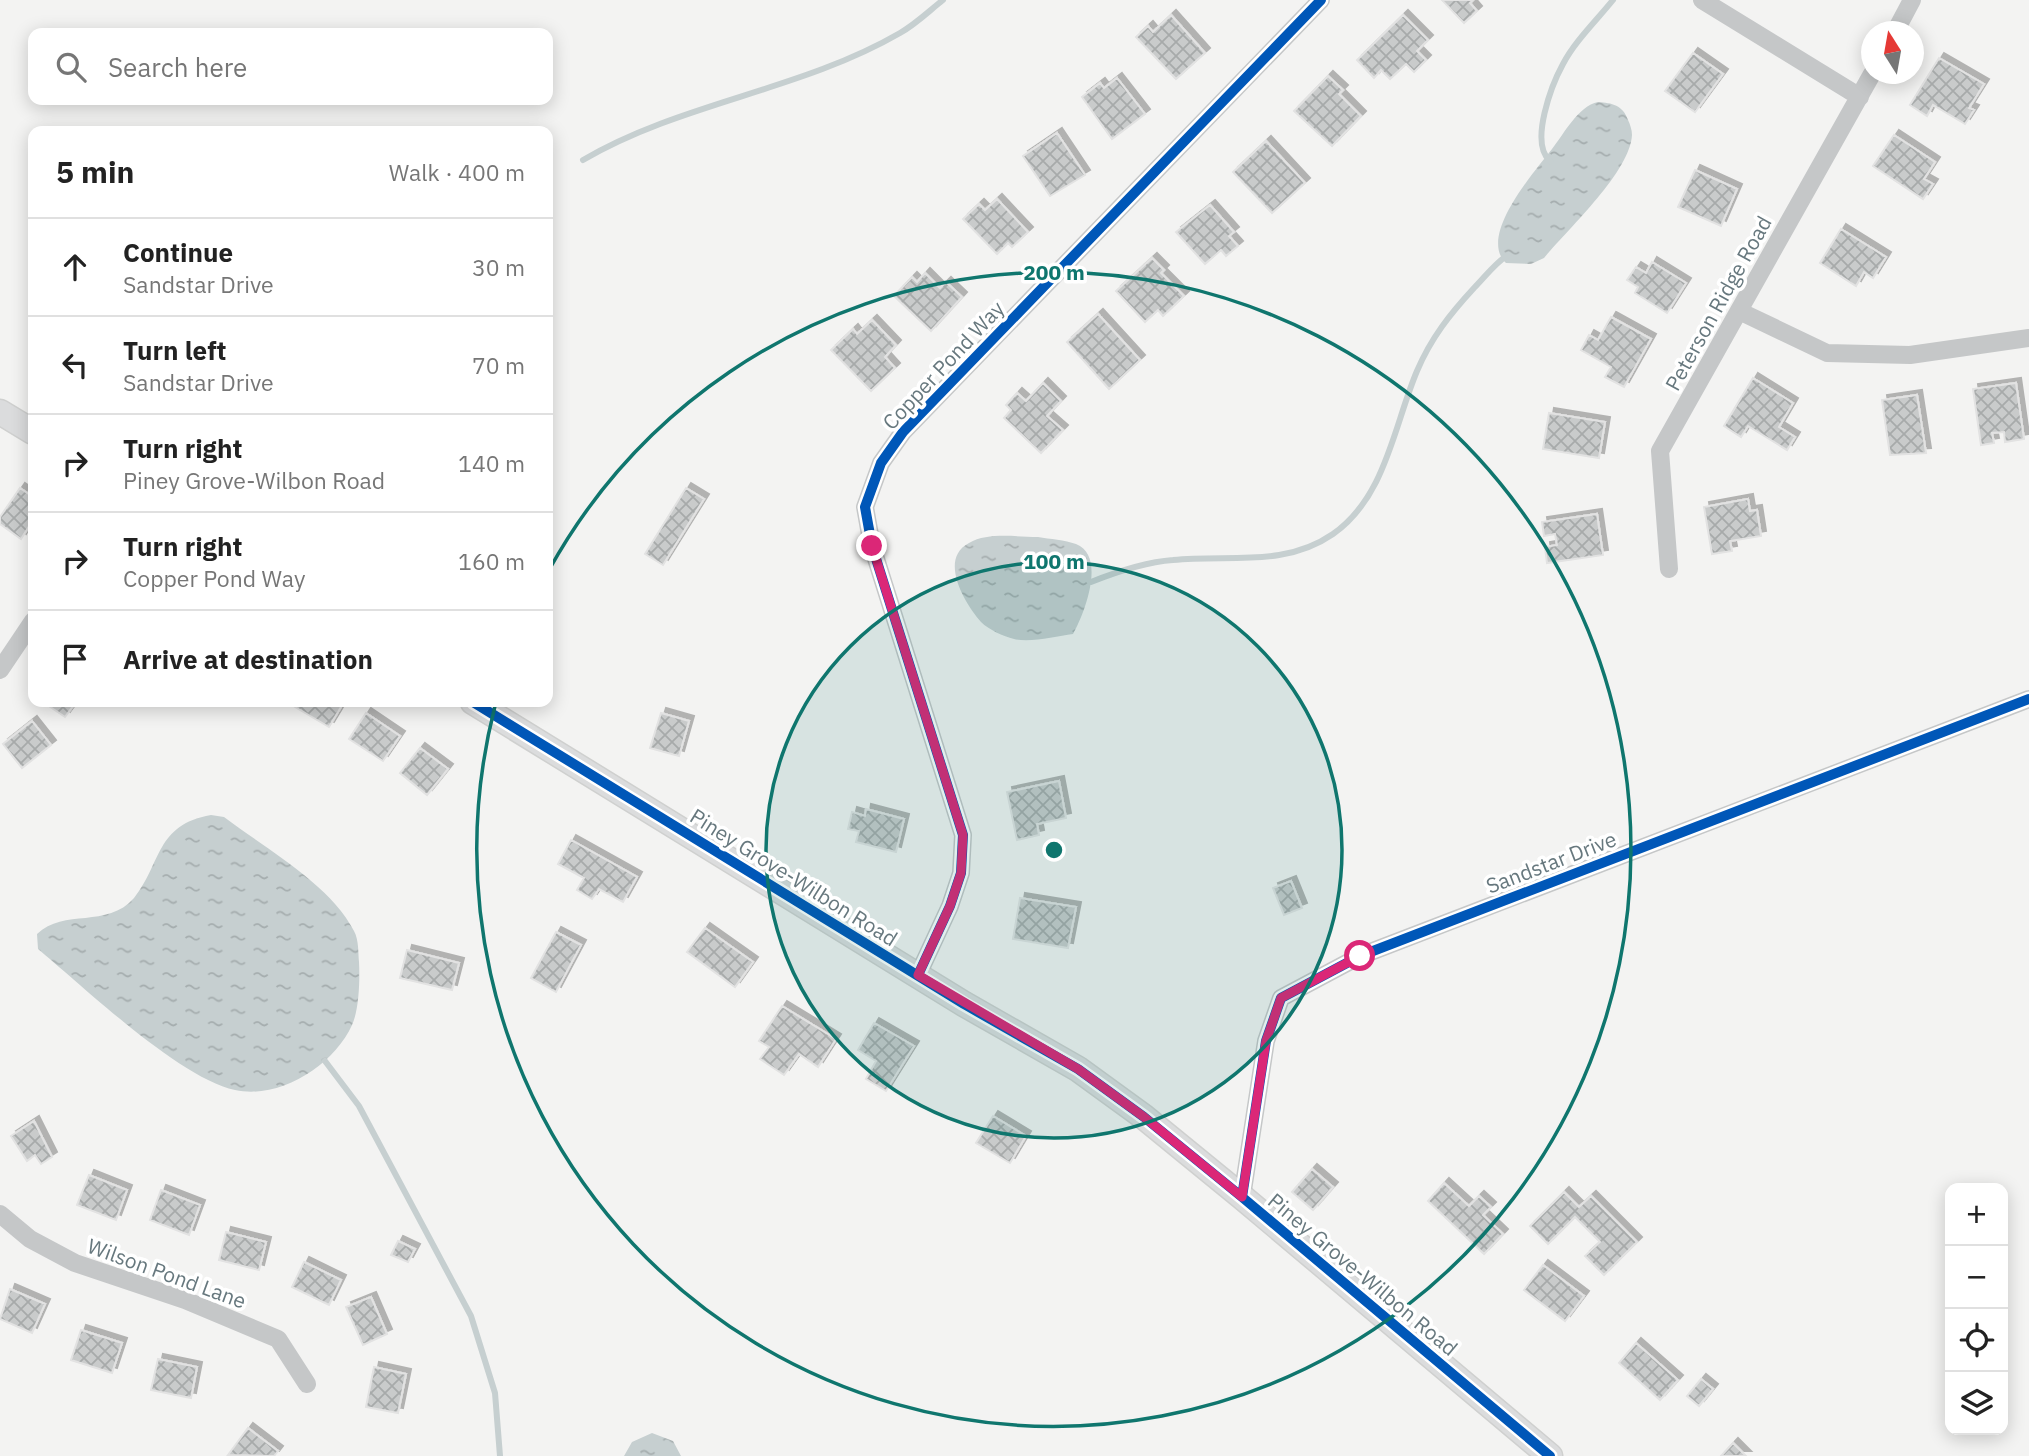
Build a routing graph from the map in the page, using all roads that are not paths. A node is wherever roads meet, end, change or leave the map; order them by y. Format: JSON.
{"nodes":[{"id":1,"x":1321,"y":0,"type":"edge"},
{"id":2,"x":1702,"y":0,"type":"edge"},
{"id":3,"x":1912,"y":0,"type":"edge"},
{"id":4,"x":1901,"y":21,"type":"edge"},
{"id":5,"x":1867,"y":84,"type":"edge"},
{"id":6,"x":1860,"y":97,"type":"junction"},
{"id":7,"x":1739,"y":311,"type":"junction"},
{"id":8,"x":2029,"y":338,"type":"edge"},
{"id":9,"x":0,"y":412,"type":"edge"},
{"id":10,"x":28,"y":429,"type":"edge"},
{"id":11,"x":1669,"y":569,"type":"dead end"},
{"id":12,"x":28,"y":628,"type":"edge"},
{"id":13,"x":0,"y":670,"type":"edge"},
{"id":14,"x":2029,"y":699,"type":"edge"},
{"id":15,"x":481,"y":707,"type":"edge"},
{"id":16,"x":918,"y":975,"type":"junction"},
{"id":17,"x":1242,"y":1197,"type":"junction"},
{"id":18,"x":0,"y":1214,"type":"edge"},
{"id":19,"x":307,"y":1384,"type":"dead end"},
{"id":20,"x":1550,"y":1456,"type":"edge"}],
"edges":[{"from":1,"to":16,"type":"street","name":"Copper Pond Way"},
{"from":2,"to":6,"type":"street"},
{"from":3,"to":4,"type":"street"},
{"from":5,"to":6,"type":"street","name":"Peterson Ridge Road"},
{"from":6,"to":7,"type":"street","name":"Peterson Ridge Road"},
{"from":7,"to":8,"type":"street"},
{"from":7,"to":11,"type":"street","name":"Peterson Ridge Road"},
{"from":9,"to":10,"type":"street"},
{"from":12,"to":13,"type":"street"},
{"from":14,"to":17,"type":"street","name":"Sandstar Drive"},
{"from":15,"to":16,"type":"street","name":"Piney Grove-Wilbon Road"},
{"from":16,"to":17,"type":"street","name":"Piney Grove-Wilbon Road"},
{"from":17,"to":20,"type":"street","name":"Piney Grove-Wilbon Road"},
{"from":18,"to":19,"type":"street","name":"Wilson Pond Lane"}]}
